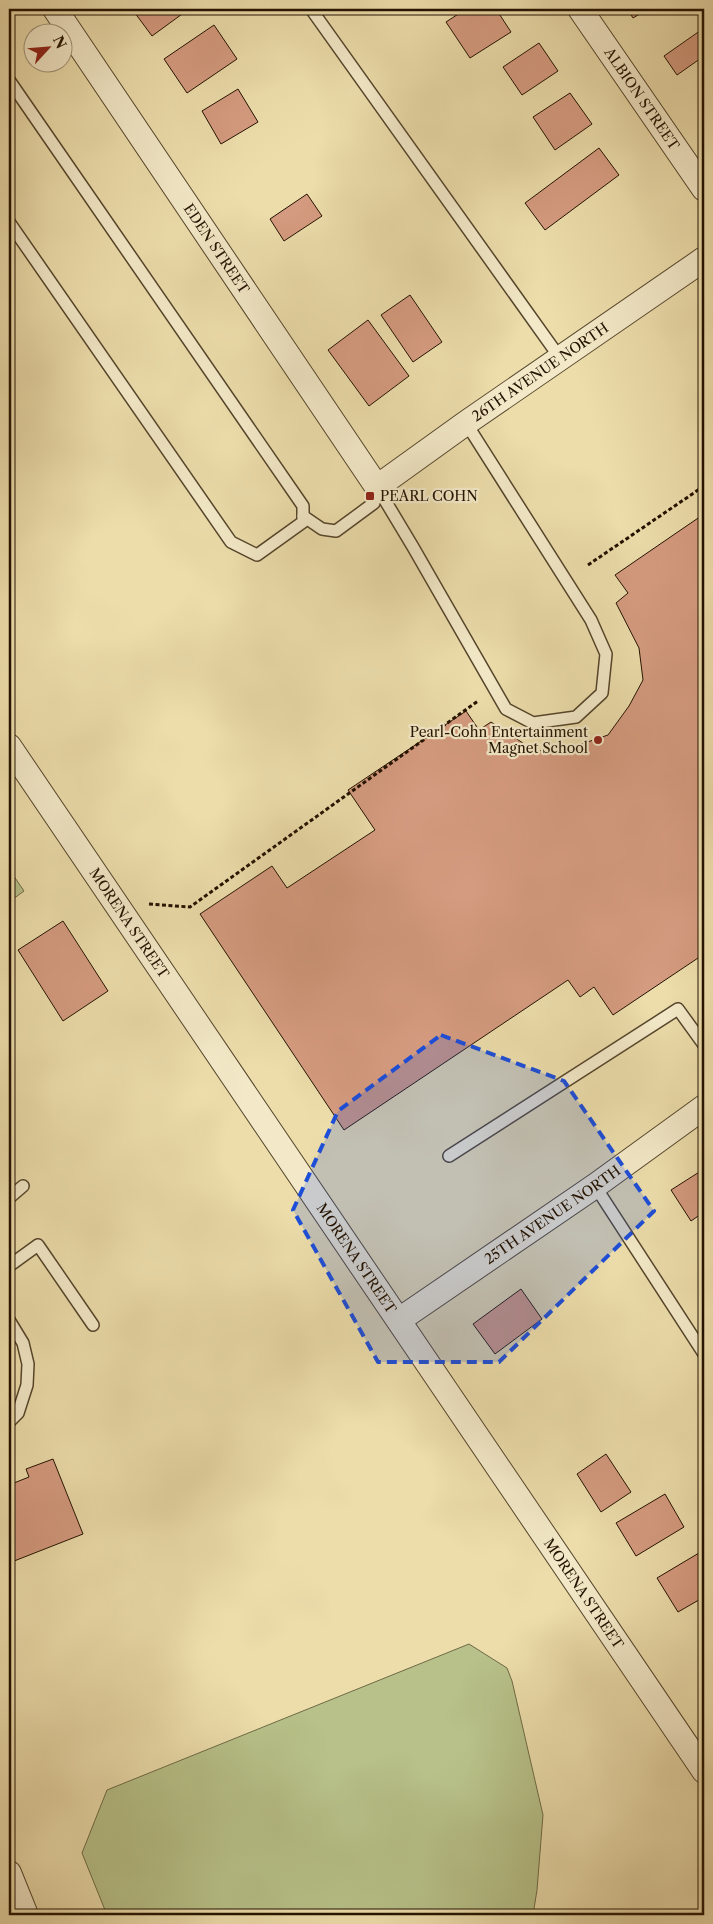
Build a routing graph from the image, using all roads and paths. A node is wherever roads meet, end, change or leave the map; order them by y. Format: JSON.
{"nodes":[{"id":1,"x":55,"y":9,"type":"edge"},
{"id":2,"x":311,"y":9,"type":"edge"},
{"id":3,"x":580,"y":9,"type":"edge"},
{"id":4,"x":9,"y":80,"type":"edge"},
{"id":5,"x":704,"y":189,"type":"edge"},
{"id":6,"x":9,"y":222,"type":"edge"},
{"id":7,"x":704,"y":259,"type":"edge"},
{"id":8,"x":560,"y":358,"type":"junction"},
{"id":9,"x":466,"y":423,"type":"junction"},
{"id":10,"x":704,"y":486,"type":"edge"},
{"id":11,"x":377,"y":487,"type":"junction"},
{"id":12,"x":303,"y":516,"type":"junction"},
{"id":13,"x":588,"y":565,"type":"dead end"},
{"id":14,"x":478,"y":700,"type":"dead end"},
{"id":15,"x":9,"y":746,"type":"edge"},
{"id":16,"x":149,"y":904,"type":"dead end"},
{"id":17,"x":704,"y":1045,"type":"edge"},
{"id":18,"x":704,"y":1106,"type":"edge"},
{"id":19,"x":449,"y":1156,"type":"dead end"},
{"id":20,"x":23,"y":1186,"type":"dead end"},
{"id":21,"x":595,"y":1186,"type":"junction"},
{"id":22,"x":9,"y":1198,"type":"edge"},
{"id":23,"x":9,"y":1266,"type":"edge"},
{"id":24,"x":9,"y":1320,"type":"edge"},
{"id":25,"x":398,"y":1320,"type":"junction"},
{"id":26,"x":93,"y":1324,"type":"dead end"},
{"id":27,"x":704,"y":1354,"type":"edge"},
{"id":28,"x":9,"y":1422,"type":"edge"},
{"id":29,"x":704,"y":1771,"type":"edge"},
{"id":30,"x":9,"y":1873,"type":"edge"},
{"id":31,"x":26,"y":1915,"type":"edge"}],
"edges":[{"from":1,"to":11,"type":"street","name":"EDEN STREET"},
{"from":2,"to":8,"type":"lane"},
{"from":3,"to":5,"type":"street","name":"ALBION STREET"},
{"from":4,"to":12,"type":"lane"},
{"from":6,"to":12,"type":"lane"},
{"from":7,"to":8,"type":"street","name":"26TH AVENUE NORTH"},
{"from":8,"to":9,"type":"street","name":"26TH AVENUE NORTH"},
{"from":9,"to":11,"type":"street","name":"26TH AVENUE NORTH"},
{"from":9,"to":11,"type":"lane"},
{"from":10,"to":13,"type":"path"},
{"from":11,"to":12,"type":"lane"},
{"from":14,"to":16,"type":"path"},
{"from":15,"to":25,"type":"street","name":"MORENA STREET"},
{"from":17,"to":19,"type":"lane"},
{"from":18,"to":21,"type":"street","name":"25TH AVENUE NORTH"},
{"from":20,"to":22,"type":"lane"},
{"from":21,"to":25,"type":"street","name":"25TH AVENUE NORTH"},
{"from":21,"to":27,"type":"lane"},
{"from":23,"to":26,"type":"lane"},
{"from":24,"to":28,"type":"lane"},
{"from":25,"to":29,"type":"street","name":"MORENA STREET"},
{"from":30,"to":31,"type":"street"}]}
